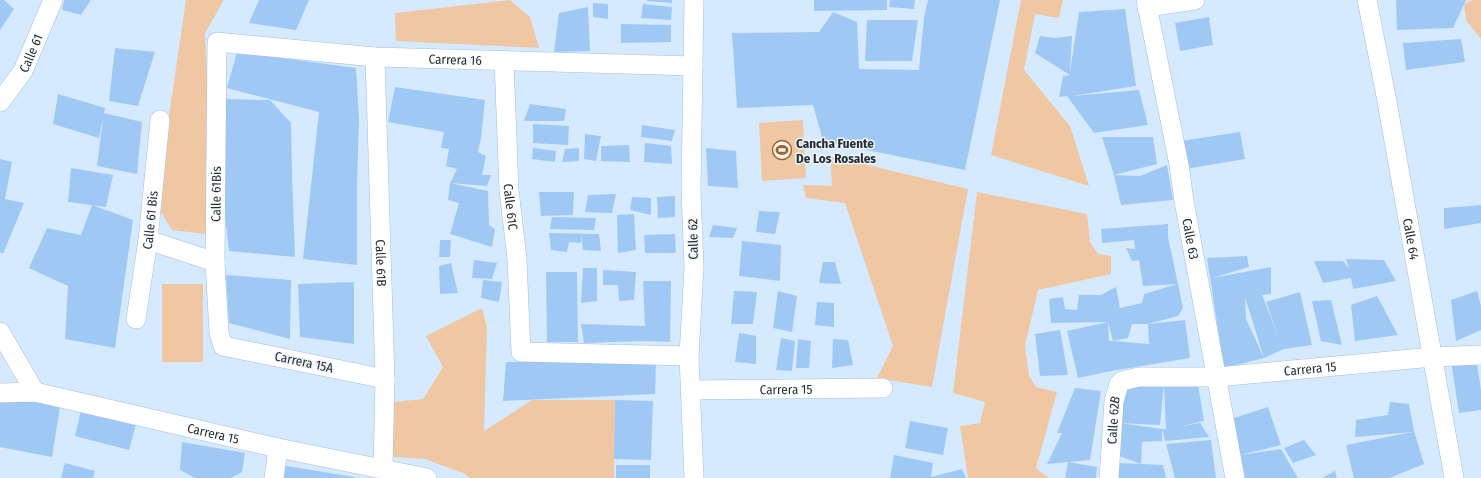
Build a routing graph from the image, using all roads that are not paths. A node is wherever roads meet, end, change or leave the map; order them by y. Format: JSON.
{"nodes":[{"id":1,"x":53,"y":0,"type":"edge"},
{"id":2,"x":694,"y":0,"type":"edge"},
{"id":3,"x":1195,"y":0,"type":"edge"},
{"id":4,"x":1367,"y":0,"type":"edge"},
{"id":5,"x":1147,"y":4,"type":"edge"},
{"id":6,"x":217,"y":42,"type":"joint"},
{"id":7,"x":375,"y":57,"type":"junction"},
{"id":8,"x":504,"y":61,"type":"junction"},
{"id":9,"x":693,"y":66,"type":"junction"},
{"id":10,"x":0,"y":102,"type":"edge"},
{"id":11,"x":160,"y":120,"type":"dead end"},
{"id":12,"x":148,"y":240,"type":"junction"},
{"id":13,"x":215,"y":262,"type":"junction"},
{"id":14,"x":136,"y":318,"type":"dead end"},
{"id":15,"x":0,"y":332,"type":"edge"},
{"id":16,"x":223,"y":346,"type":"joint"},
{"id":17,"x":1481,"y":355,"type":"edge"},
{"id":18,"x":689,"y":356,"type":"junction"},
{"id":19,"x":1433,"y":357,"type":"junction"},
{"id":20,"x":1139,"y":377,"type":"joint"},
{"id":21,"x":1217,"y":377,"type":"junction"},
{"id":22,"x":384,"y":379,"type":"junction"},
{"id":23,"x":883,"y":388,"type":"dead end"},
{"id":24,"x":690,"y":390,"type":"junction"},
{"id":25,"x":35,"y":392,"type":"junction"},
{"id":26,"x":0,"y":393,"type":"edge"},
{"id":27,"x":278,"y":448,"type":"junction"},
{"id":28,"x":383,"y":469,"type":"junction"},
{"id":29,"x":274,"y":478,"type":"edge"},
{"id":30,"x":427,"y":478,"type":"edge"},
{"id":31,"x":694,"y":478,"type":"edge"},
{"id":32,"x":1108,"y":478,"type":"edge"},
{"id":33,"x":1235,"y":478,"type":"edge"},
{"id":34,"x":1454,"y":478,"type":"edge"}],
"edges":[{"from":1,"to":10,"type":"street","name":"Calle 61"},
{"from":2,"to":9,"type":"street","name":"Calle 62"},
{"from":3,"to":5,"type":"street"},
{"from":4,"to":19,"type":"street","name":"Calle 64"},
{"from":5,"to":21,"type":"street","name":"Calle 63"},
{"from":6,"to":7,"type":"street","name":"Carrera 16"},
{"from":6,"to":13,"type":"street","name":"Calle 61Bis"},
{"from":7,"to":8,"type":"street","name":"Carrera 16"},
{"from":7,"to":22,"type":"street","name":"Calle 61B"},
{"from":8,"to":9,"type":"street","name":"Carrera 16"},
{"from":8,"to":18,"type":"street","name":"Calle 61C"},
{"from":9,"to":18,"type":"street","name":"Calle 62"},
{"from":11,"to":12,"type":"street","name":"Calle 61 Bis"},
{"from":12,"to":13,"type":"street"},
{"from":12,"to":14,"type":"street","name":"Calle 61 Bis"},
{"from":13,"to":16,"type":"street","name":"Calle 61Bis"},
{"from":15,"to":25,"type":"street"},
{"from":16,"to":22,"type":"street","name":"Carrera 15A"},
{"from":17,"to":19,"type":"street","name":"Carrera 15"},
{"from":18,"to":24,"type":"street","name":"Calle 62"},
{"from":19,"to":21,"type":"street","name":"Carrera 15"},
{"from":19,"to":34,"type":"street","name":"Calle 64"},
{"from":20,"to":21,"type":"street","name":"Carrera 15"},
{"from":20,"to":32,"type":"street","name":"Calle 62B"},
{"from":21,"to":33,"type":"street","name":"Calle 63"},
{"from":22,"to":28,"type":"street","name":"Calle 61B"},
{"from":23,"to":24,"type":"street","name":"Carrera 15"},
{"from":24,"to":31,"type":"street","name":"Calle 62"},
{"from":25,"to":26,"type":"street","name":"Carrera 15"},
{"from":25,"to":27,"type":"street","name":"Carrera 15"},
{"from":27,"to":28,"type":"street","name":"Carrera 15"},
{"from":27,"to":29,"type":"street"},
{"from":28,"to":30,"type":"street","name":"Carrera 15"}]}
